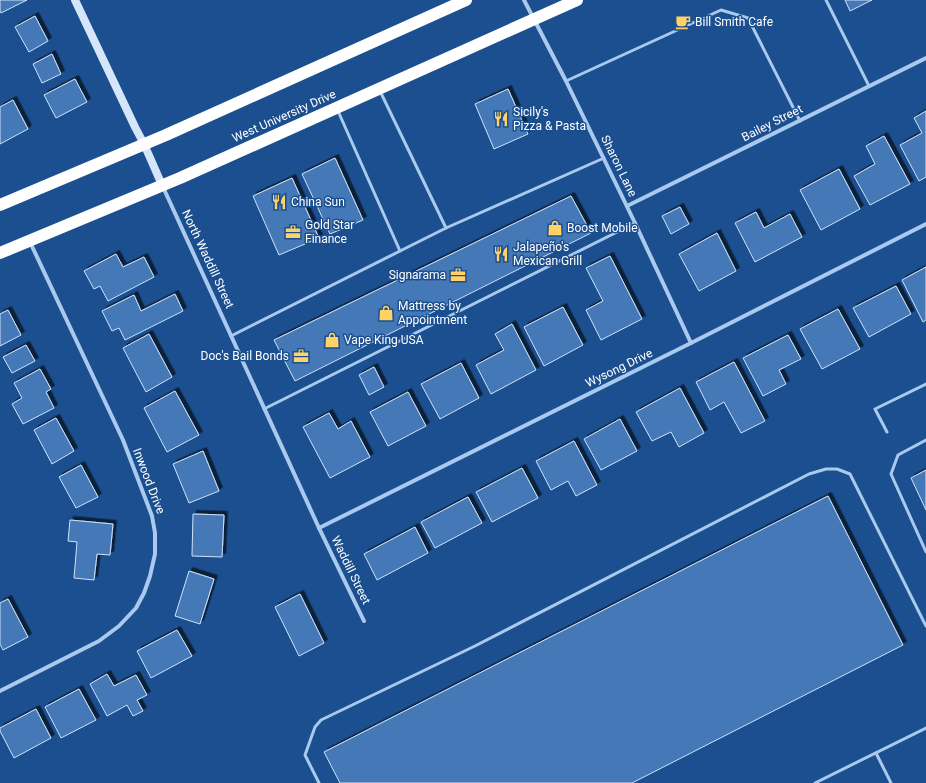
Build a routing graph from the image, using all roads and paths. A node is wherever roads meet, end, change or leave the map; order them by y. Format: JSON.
{"nodes":[{"id":1,"x":75,"y":0,"type":"edge"},
{"id":2,"x":466,"y":0,"type":"edge"},
{"id":3,"x":524,"y":0,"type":"edge"},
{"id":4,"x":577,"y":0,"type":"edge"},
{"id":5,"x":826,"y":0,"type":"edge"},
{"id":6,"x":534,"y":19,"type":"junction"},
{"id":7,"x":926,"y":58,"type":"edge"},
{"id":8,"x":566,"y":81,"type":"junction"},
{"id":9,"x":869,"y":86,"type":"junction"},
{"id":10,"x":379,"y":89,"type":"junction"},
{"id":11,"x":336,"y":107,"type":"junction"},
{"id":12,"x":800,"y":121,"type":"junction"},
{"id":13,"x":144,"y":144,"type":"junction"},
{"id":14,"x":604,"y":158,"type":"junction"},
{"id":15,"x":162,"y":185,"type":"junction"},
{"id":16,"x":0,"y":205,"type":"edge"},
{"id":17,"x":627,"y":206,"type":"junction"},
{"id":18,"x":635,"y":223,"type":"junction"},
{"id":19,"x":926,"y":224,"type":"edge"},
{"id":20,"x":446,"y":228,"type":"junction"},
{"id":21,"x":29,"y":242,"type":"junction"},
{"id":22,"x":400,"y":251,"type":"junction"},
{"id":23,"x":0,"y":254,"type":"edge"},
{"id":24,"x":231,"y":336,"type":"junction"},
{"id":25,"x":691,"y":343,"type":"junction"},
{"id":26,"x":926,"y":384,"type":"edge"},
{"id":27,"x":264,"y":409,"type":"junction"},
{"id":28,"x":886,"y":432,"type":"dead end"},
{"id":29,"x":926,"y":440,"type":"edge"},
{"id":30,"x":319,"y":528,"type":"junction"},
{"id":31,"x":926,"y":552,"type":"edge"},
{"id":32,"x":364,"y":621,"type":"dead end"},
{"id":33,"x":926,"y":626,"type":"edge"},
{"id":34,"x":0,"y":691,"type":"edge"},
{"id":35,"x":926,"y":728,"type":"edge"},
{"id":36,"x":876,"y":753,"type":"junction"},
{"id":37,"x":319,"y":783,"type":"edge"},
{"id":38,"x":816,"y":783,"type":"edge"},
{"id":39,"x":891,"y":783,"type":"edge"}],
"edges":[{"from":1,"to":13,"type":"street","name":"North Waddill Street"},
{"from":2,"to":13,"type":"highway"},
{"from":3,"to":6,"type":"street","name":"Sharon Lane"},
{"from":4,"to":6,"type":"highway","name":"West University Drive"},
{"from":5,"to":9,"type":"lane"},
{"from":6,"to":8,"type":"street","name":"Sharon Lane"},
{"from":6,"to":10,"type":"highway","name":"West University Drive"},
{"from":7,"to":9,"type":"street","name":"Bailey Street"},
{"from":8,"to":12,"type":"lane"},
{"from":8,"to":14,"type":"street","name":"Sharon Lane"},
{"from":9,"to":12,"type":"street","name":"Bailey Street"},
{"from":10,"to":11,"type":"highway","name":"West University Drive"},
{"from":10,"to":20,"type":"lane"},
{"from":11,"to":15,"type":"highway","name":"West University Drive"},
{"from":11,"to":22,"type":"lane"},
{"from":12,"to":17,"type":"street","name":"Bailey Street"},
{"from":13,"to":15,"type":"street","name":"North Waddill Street"},
{"from":13,"to":16,"type":"highway"},
{"from":14,"to":17,"type":"street","name":"Sharon Lane"},
{"from":14,"to":20,"type":"lane"},
{"from":15,"to":21,"type":"highway","name":"West University Drive"},
{"from":15,"to":24,"type":"street","name":"North Waddill Street"},
{"from":17,"to":18,"type":"street","name":"Sharon Lane"},
{"from":18,"to":25,"type":"street","name":"Sharon Lane"},
{"from":18,"to":27,"type":"lane"},
{"from":19,"to":25,"type":"street","name":"Wysong Drive"},
{"from":20,"to":22,"type":"lane"},
{"from":21,"to":23,"type":"highway","name":"West University Drive"},
{"from":21,"to":34,"type":"street","name":"Inwood Drive"},
{"from":22,"to":24,"type":"lane"},
{"from":24,"to":27,"type":"street","name":"North Waddill Street"},
{"from":25,"to":30,"type":"street","name":"Wysong Drive"},
{"from":26,"to":28,"type":"lane"},
{"from":27,"to":30,"type":"street","name":"North Waddill Street"},
{"from":29,"to":31,"type":"lane"},
{"from":30,"to":32,"type":"street","name":"Waddill Street"},
{"from":33,"to":37,"type":"lane"},
{"from":35,"to":36,"type":"lane"},
{"from":36,"to":38,"type":"lane"},
{"from":36,"to":39,"type":"lane"}]}
